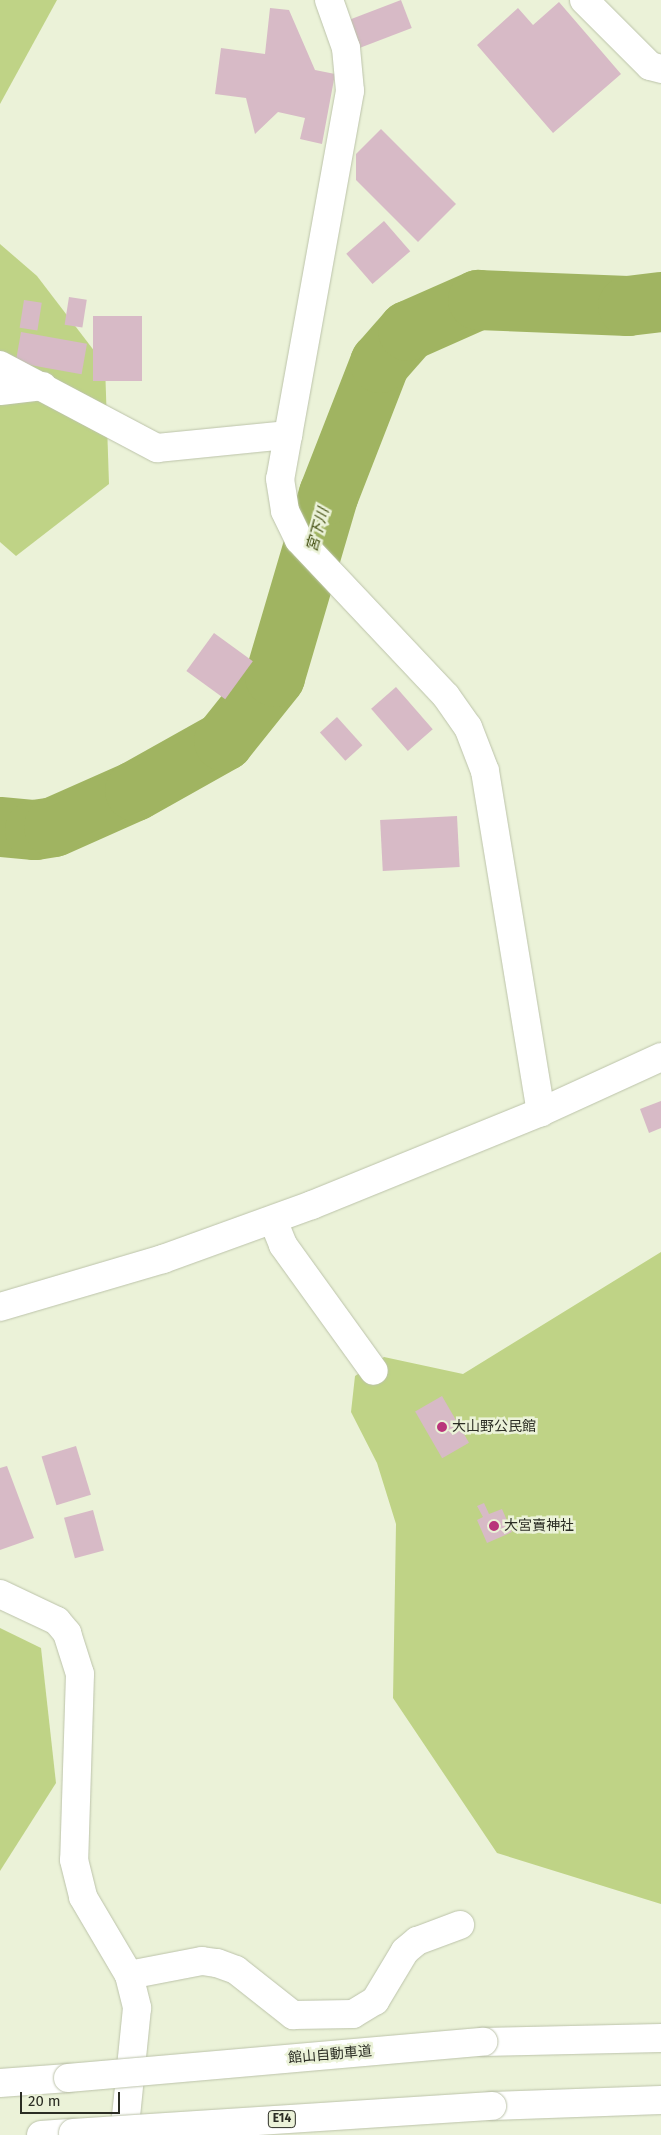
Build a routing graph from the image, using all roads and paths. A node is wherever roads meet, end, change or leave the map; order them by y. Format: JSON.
{"nodes":[{"id":1,"x":329,"y":0,"type":"edge"},
{"id":2,"x":584,"y":0,"type":"edge"},
{"id":3,"x":661,"y":70,"type":"edge"},
{"id":4,"x":0,"y":365,"type":"edge"},
{"id":5,"x":43,"y":386,"type":"junction"},
{"id":6,"x":0,"y":391,"type":"edge"},
{"id":7,"x":288,"y":435,"type":"junction"},
{"id":8,"x":661,"y":1057,"type":"edge"},
{"id":9,"x":541,"y":1112,"type":"junction"},
{"id":10,"x":273,"y":1220,"type":"junction"},
{"id":11,"x":0,"y":1307,"type":"edge"},
{"id":12,"x":374,"y":1371,"type":"dead end"},
{"id":13,"x":0,"y":1594,"type":"edge"},
{"id":14,"x":460,"y":1925,"type":"dead end"},
{"id":15,"x":130,"y":1976,"type":"junction"},
{"id":16,"x":661,"y":2038,"type":"edge"},
{"id":17,"x":0,"y":2083,"type":"edge"},
{"id":18,"x":661,"y":2100,"type":"edge"},
{"id":19,"x":41,"y":2135,"type":"edge"},
{"id":20,"x":124,"y":2135,"type":"edge"}],
"edges":[{"from":1,"to":7,"type":"main road"},
{"from":2,"to":3,"type":"main road"},
{"from":4,"to":5,"type":"main road"},
{"from":5,"to":6,"type":"main road"},
{"from":5,"to":7,"type":"main road"},
{"from":7,"to":9,"type":"main road"},
{"from":8,"to":9,"type":"main road"},
{"from":9,"to":10,"type":"main road"},
{"from":10,"to":11,"type":"main road"},
{"from":10,"to":12,"type":"main road"},
{"from":13,"to":15,"type":"main road"},
{"from":14,"to":15,"type":"main road"},
{"from":15,"to":20,"type":"main road"},
{"from":16,"to":17,"type":"main road","name":"館山自動車道","bridge":true},
{"from":18,"to":19,"type":"main road","number":"E14","bridge":true}]}
